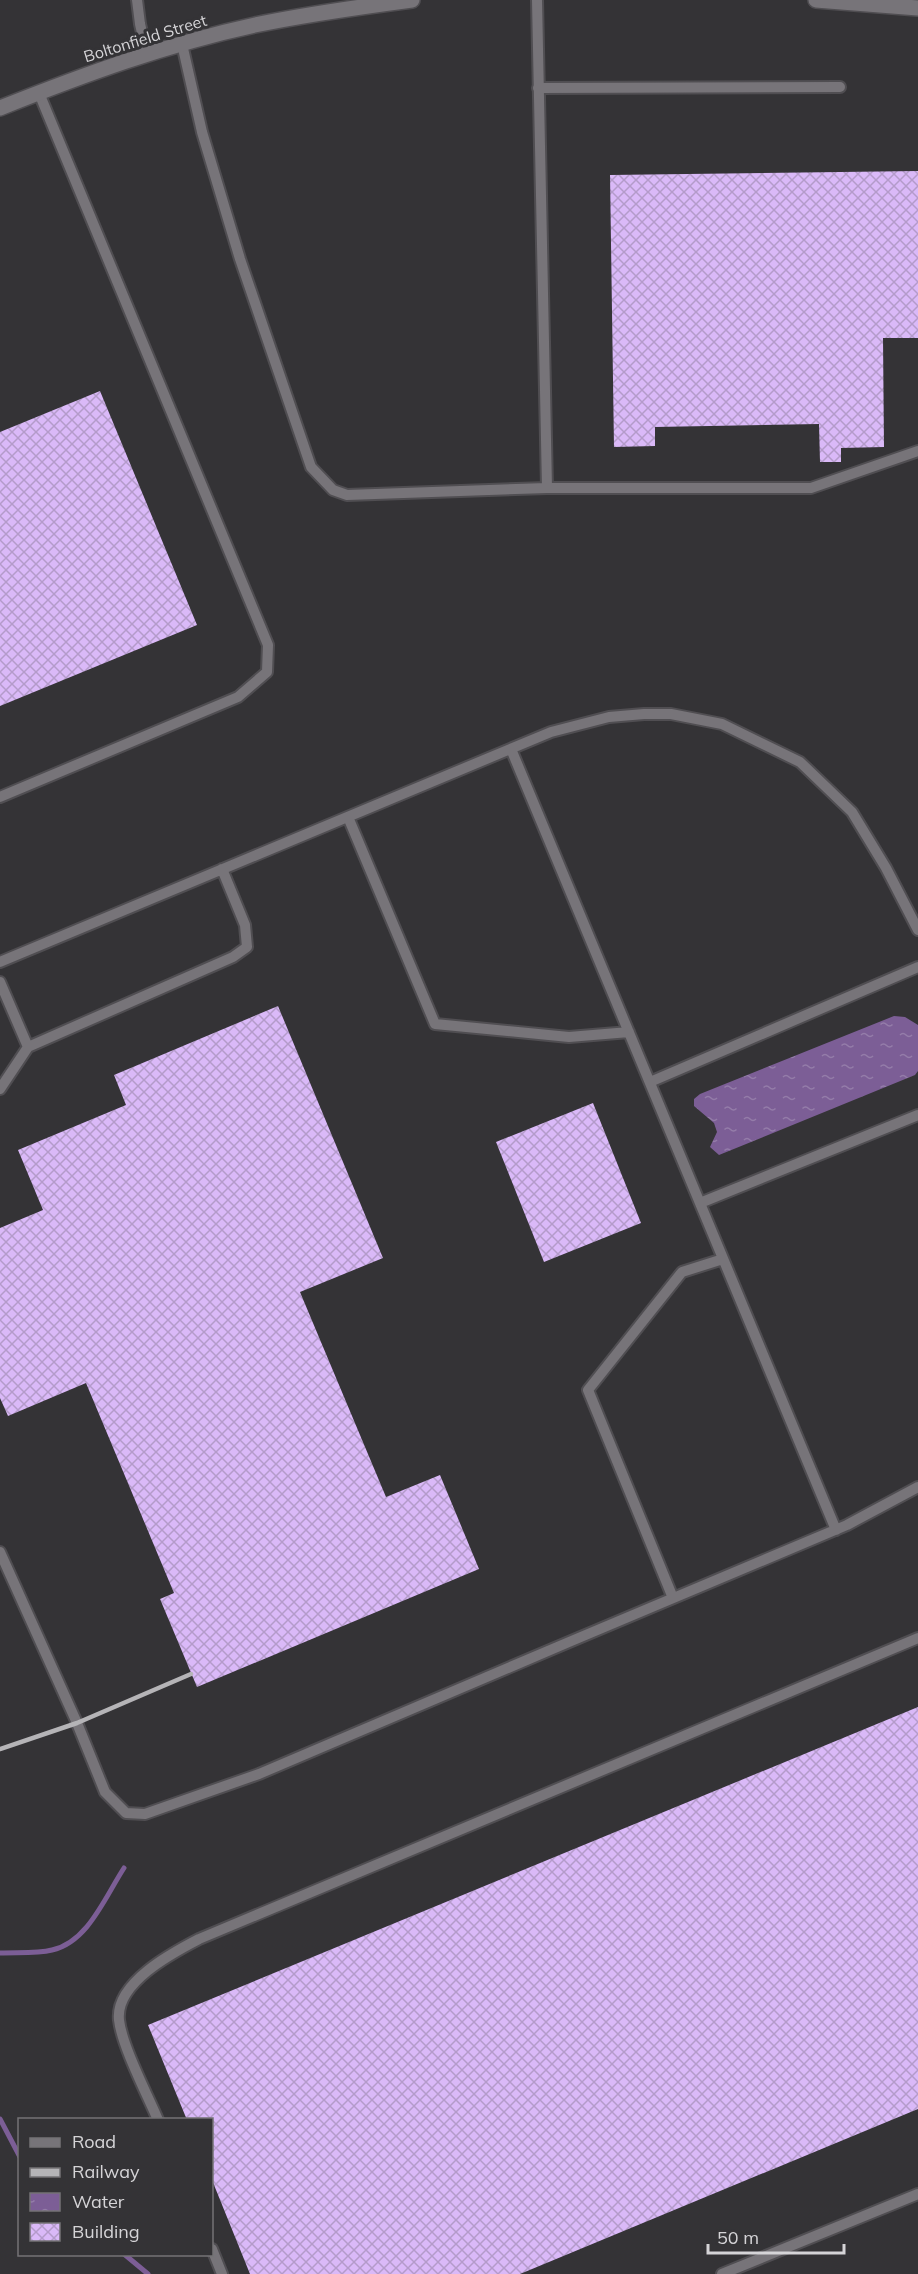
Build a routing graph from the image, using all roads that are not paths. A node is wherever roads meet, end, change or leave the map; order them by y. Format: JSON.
{"nodes":[{"id":1,"x":137,"y":0,"type":"edge"},
{"id":2,"x":412,"y":0,"type":"edge"},
{"id":3,"x":537,"y":0,"type":"edge"},
{"id":4,"x":816,"y":0,"type":"edge"},
{"id":5,"x":897,"y":4,"type":"edge"},
{"id":6,"x":918,"y":8,"type":"edge"},
{"id":7,"x":182,"y":44,"type":"junction"},
{"id":8,"x":147,"y":54,"type":"junction"},
{"id":9,"x":840,"y":87,"type":"dead end"},
{"id":10,"x":538,"y":88,"type":"junction"},
{"id":11,"x":39,"y":93,"type":"junction"},
{"id":12,"x":0,"y":108,"type":"edge"},
{"id":13,"x":918,"y":451,"type":"edge"},
{"id":14,"x":547,"y":488,"type":"junction"},
{"id":15,"x":511,"y":748,"type":"junction"},
{"id":16,"x":0,"y":797,"type":"edge"},
{"id":17,"x":348,"y":817,"type":"junction"},
{"id":18,"x":222,"y":869,"type":"junction"},
{"id":19,"x":918,"y":930,"type":"edge"},
{"id":20,"x":0,"y":962,"type":"edge"},
{"id":21,"x":918,"y":967,"type":"edge"},
{"id":22,"x":0,"y":982,"type":"edge"},
{"id":23,"x":629,"y":1032,"type":"junction"},
{"id":24,"x":28,"y":1047,"type":"junction"},
{"id":25,"x":650,"y":1082,"type":"junction"},
{"id":26,"x":0,"y":1089,"type":"edge"},
{"id":27,"x":918,"y":1115,"type":"edge"},
{"id":28,"x":700,"y":1203,"type":"junction"},
{"id":29,"x":723,"y":1259,"type":"junction"},
{"id":30,"x":918,"y":1486,"type":"edge"},
{"id":31,"x":836,"y":1530,"type":"junction"},
{"id":32,"x":0,"y":1552,"type":"edge"},
{"id":33,"x":673,"y":1598,"type":"junction"},
{"id":34,"x":918,"y":1638,"type":"edge"},
{"id":35,"x":157,"y":2118,"type":"edge"},
{"id":36,"x":918,"y":2194,"type":"edge"},
{"id":37,"x":213,"y":2252,"type":"edge"},
{"id":38,"x":222,"y":2274,"type":"edge"},
{"id":39,"x":723,"y":2274,"type":"edge"}],
"edges":[{"from":1,"to":8,"type":"lane"},
{"from":2,"to":7,"type":"street","name":"Boltonfield Street"},
{"from":3,"to":10,"type":"lane"},
{"from":4,"to":5,"type":"street"},
{"from":5,"to":6,"type":"street"},
{"from":7,"to":8,"type":"street","name":"Boltonfield Street"},
{"from":7,"to":14,"type":"lane"},
{"from":8,"to":11,"type":"street","name":"Boltonfield Street"},
{"from":9,"to":10,"type":"lane"},
{"from":10,"to":14,"type":"lane"},
{"from":11,"to":12,"type":"street","name":"Boltonfield Street"},
{"from":11,"to":16,"type":"lane"},
{"from":13,"to":14,"type":"lane"},
{"from":15,"to":17,"type":"lane"},
{"from":15,"to":19,"type":"lane"},
{"from":15,"to":23,"type":"lane"},
{"from":17,"to":18,"type":"lane"},
{"from":17,"to":23,"type":"lane"},
{"from":18,"to":20,"type":"lane"},
{"from":18,"to":24,"type":"lane"},
{"from":21,"to":25,"type":"lane"},
{"from":22,"to":24,"type":"lane"},
{"from":23,"to":25,"type":"lane"},
{"from":24,"to":26,"type":"lane"},
{"from":25,"to":28,"type":"lane"},
{"from":27,"to":28,"type":"lane"},
{"from":28,"to":29,"type":"lane"},
{"from":29,"to":31,"type":"lane"},
{"from":29,"to":33,"type":"lane"},
{"from":30,"to":31,"type":"lane"},
{"from":31,"to":33,"type":"lane"},
{"from":32,"to":33,"type":"lane"},
{"from":34,"to":35,"type":"lane"},
{"from":36,"to":39,"type":"lane"},
{"from":37,"to":38,"type":"lane"}]}
